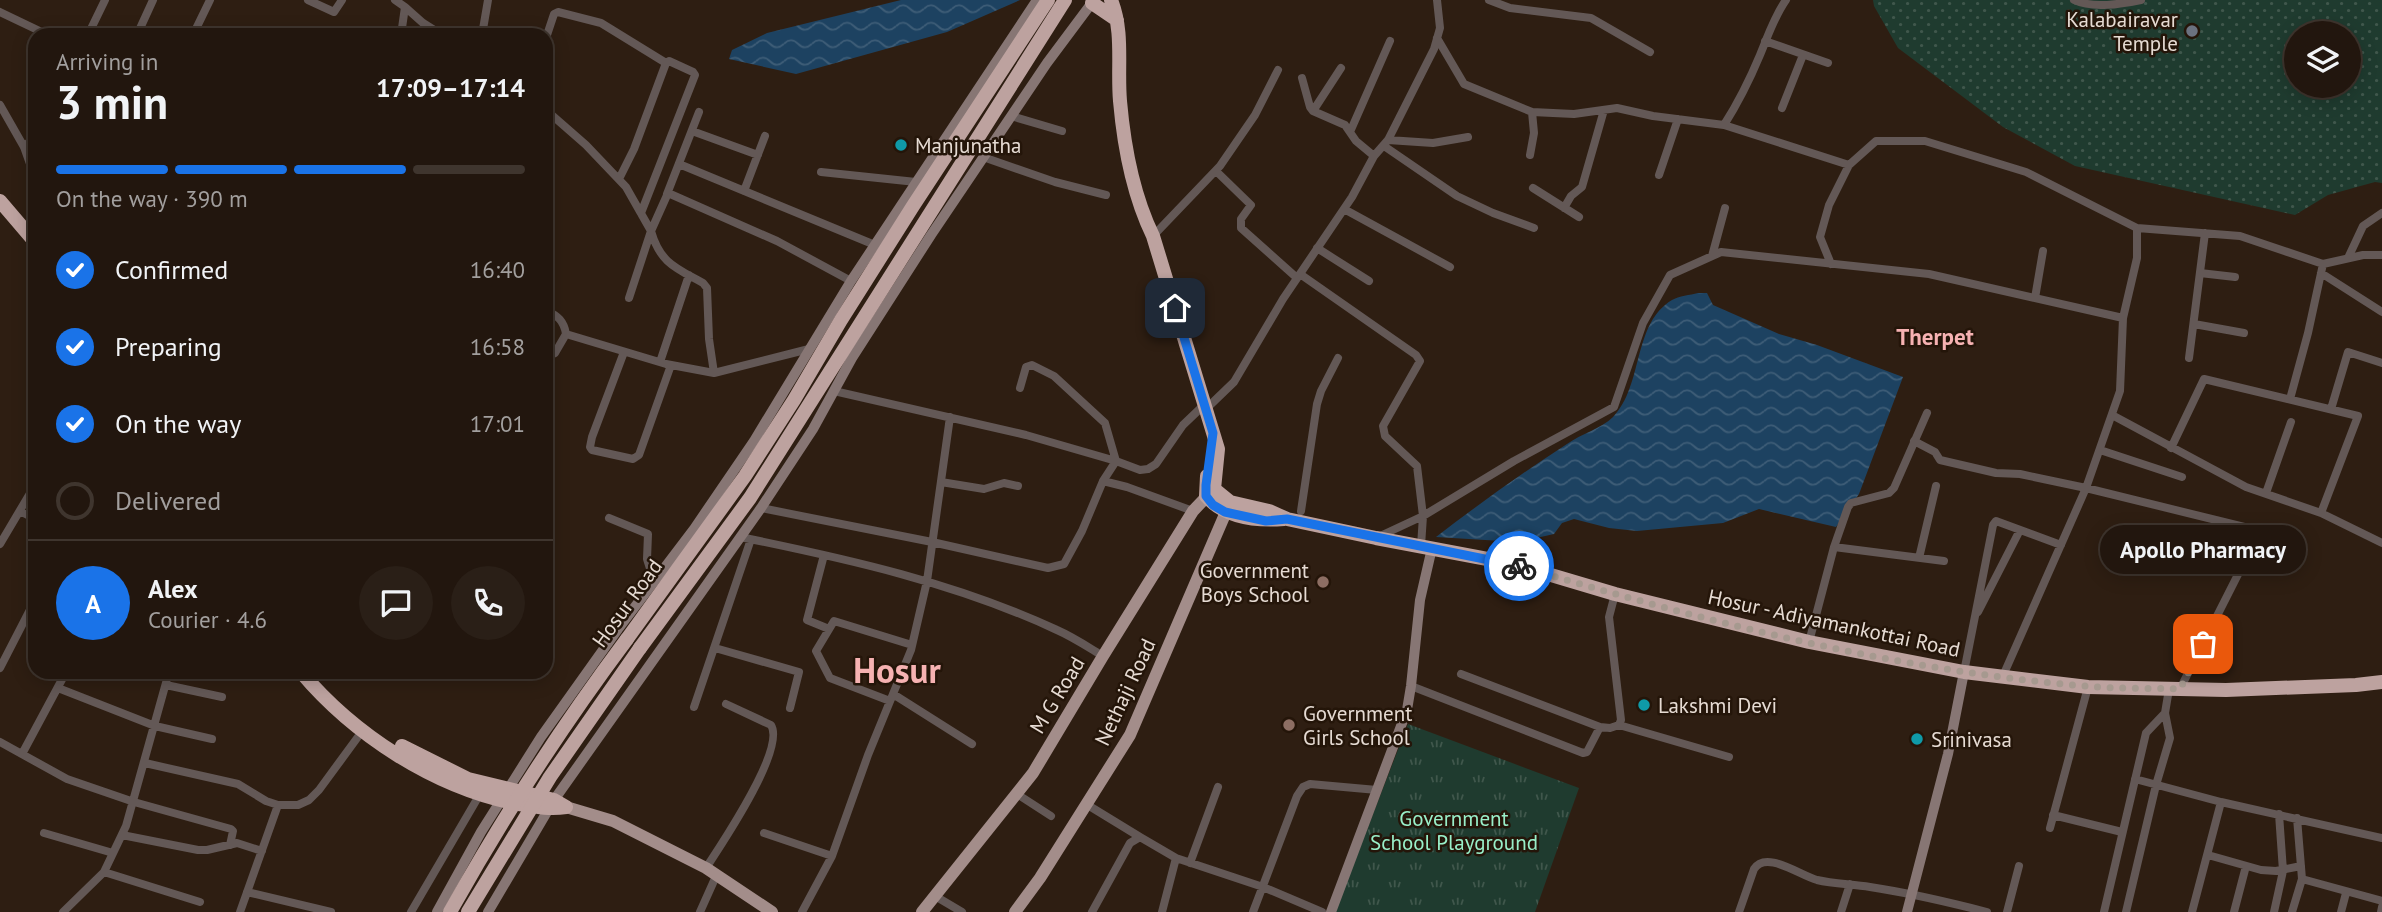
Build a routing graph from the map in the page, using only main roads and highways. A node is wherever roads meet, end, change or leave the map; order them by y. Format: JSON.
{"nodes":[{"id":1,"x":1048,"y":0,"type":"edge"},
{"id":2,"x":1111,"y":0,"type":"edge"},
{"id":3,"x":1125,"y":0,"type":"edge"},
{"id":4,"x":1065,"y":1,"type":"edge"},
{"id":5,"x":1093,"y":1,"type":"edge"},
{"id":6,"x":1116,"y":20,"type":"junction"},
{"id":7,"x":1119,"y":40,"type":"junction"},
{"id":8,"x":0,"y":201,"type":"edge"},
{"id":9,"x":28,"y":234,"type":"edge"},
{"id":10,"x":1210,"y":493,"type":"junction"},
{"id":11,"x":1228,"y":507,"type":"junction"},
{"id":12,"x":308,"y":679,"type":"edge"},
{"id":13,"x":319,"y":679,"type":"edge"},
{"id":14,"x":2382,"y":682,"type":"edge"},
{"id":15,"x":504,"y":795,"type":"junction"},
{"id":16,"x":557,"y":805,"type":"joint"},
{"id":17,"x":450,"y":912,"type":"edge"},
{"id":18,"x":468,"y":912,"type":"edge"},
{"id":19,"x":772,"y":912,"type":"edge"},
{"id":20,"x":922,"y":912,"type":"edge"},
{"id":21,"x":1015,"y":912,"type":"edge"}],
"edges":[{"from":1,"to":17,"type":"highway","name":"Hosur Road","bridge":true},
{"from":2,"to":6,"type":"highway"},
{"from":3,"to":7,"type":"highway"},
{"from":4,"to":18,"type":"highway","name":"Hosur Road","bridge":true},
{"from":5,"to":6,"type":"highway"},
{"from":6,"to":7,"type":"highway"},
{"from":7,"to":10,"type":"highway"},
{"from":8,"to":9,"type":"highway"},
{"from":10,"to":11,"type":"highway"},
{"from":10,"to":20,"type":"main road","name":"M G Road"},
{"from":11,"to":14,"type":"highway","name":"Hosur - Adiyamankottai Road"},
{"from":11,"to":21,"type":"main road","name":"Nethaji Road"},
{"from":12,"to":15,"type":"highway"},
{"from":13,"to":15,"type":"highway"},
{"from":15,"to":16,"type":"highway"},
{"from":16,"to":19,"type":"main road"}]}
